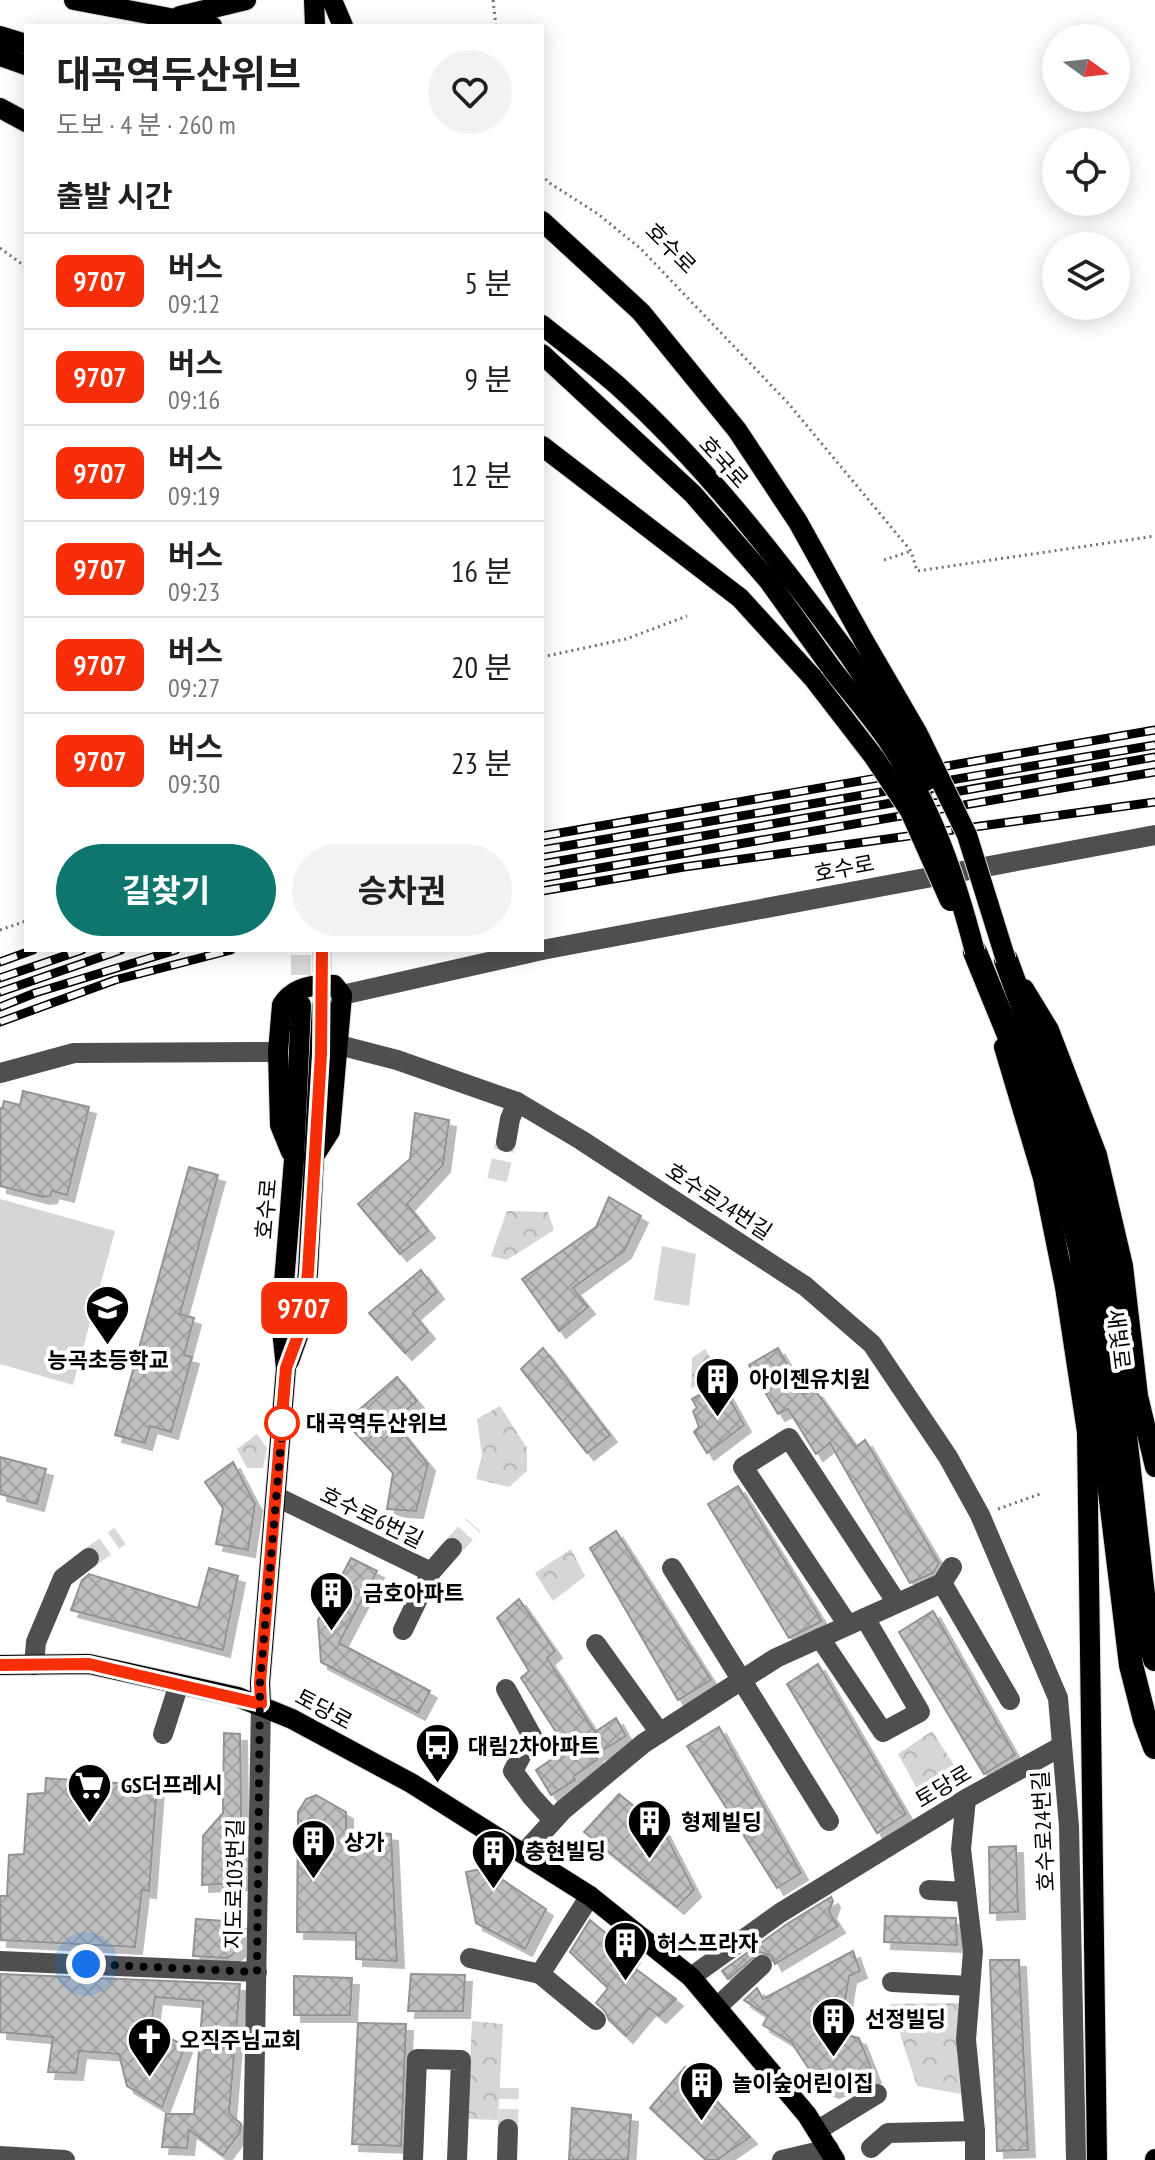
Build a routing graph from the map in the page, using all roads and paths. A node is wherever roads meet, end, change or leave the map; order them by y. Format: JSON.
{"nodes":[{"id":1,"x":74,"y":0,"type":"edge"},
{"id":2,"x":246,"y":0,"type":"edge"},
{"id":3,"x":314,"y":0,"type":"edge"},
{"id":4,"x":332,"y":0,"type":"edge"},
{"id":5,"x":493,"y":0,"type":"edge"},
{"id":6,"x":174,"y":18,"type":"junction"},
{"id":7,"x":202,"y":24,"type":"edge"},
{"id":8,"x":315,"y":24,"type":"edge"},
{"id":9,"x":342,"y":24,"type":"edge"},
{"id":10,"x":496,"y":24,"type":"edge"},
{"id":11,"x":0,"y":36,"type":"edge"},
{"id":12,"x":24,"y":43,"type":"edge"},
{"id":13,"x":0,"y":56,"type":"edge"},
{"id":14,"x":24,"y":64,"type":"edge"},
{"id":15,"x":0,"y":108,"type":"edge"},
{"id":16,"x":24,"y":121,"type":"edge"},
{"id":17,"x":544,"y":177,"type":"edge"},
{"id":18,"x":544,"y":223,"type":"edge"},
{"id":19,"x":0,"y":248,"type":"edge"},
{"id":20,"x":24,"y":266,"type":"edge"},
{"id":21,"x":544,"y":327,"type":"edge"},
{"id":22,"x":544,"y":356,"type":"edge"},
{"id":23,"x":544,"y":448,"type":"edge"},
{"id":24,"x":1155,"y":536,"type":"edge"},
{"id":25,"x":911,"y":551,"type":"junction"},
{"id":26,"x":884,"y":560,"type":"dead end"},
{"id":27,"x":687,"y":616,"type":"dead end"},
{"id":28,"x":544,"y":657,"type":"edge"},
{"id":29,"x":1155,"y":835,"type":"edge"},
{"id":30,"x":24,"y":922,"type":"edge"},
{"id":31,"x":0,"y":930,"type":"edge"},
{"id":32,"x":544,"y":950,"type":"edge"},
{"id":33,"x":533,"y":952,"type":"edge"},
{"id":34,"x":975,"y":952,"type":"junction"},
{"id":35,"x":1006,"y":960,"type":"junction"},
{"id":36,"x":342,"y":995,"type":"junction"},
{"id":37,"x":301,"y":1005,"type":"tunnel mouth"},
{"id":38,"x":322,"y":1006,"type":"tunnel mouth"},
{"id":39,"x":339,"y":1045,"type":"junction"},
{"id":40,"x":278,"y":1052,"type":"junction"},
{"id":41,"x":0,"y":1073,"type":"edge"},
{"id":42,"x":517,"y":1102,"type":"junction"},
{"id":43,"x":506,"y":1142,"type":"tunnel mouth"},
{"id":44,"x":304,"y":1158,"type":"junction"},
{"id":45,"x":1155,"y":1467,"type":"edge"},
{"id":46,"x":1040,"y":1494,"type":"dead end"},
{"id":47,"x":277,"y":1497,"type":"junction"},
{"id":48,"x":980,"y":1515,"type":"junction"},
{"id":49,"x":452,"y":1548,"type":"tunnel mouth"},
{"id":50,"x":89,"y":1558,"type":"tunnel mouth"},
{"id":51,"x":672,"y":1568,"type":"dead end"},
{"id":52,"x":431,"y":1572,"type":"junction"},
{"id":53,"x":897,"y":1603,"type":"junction"},
{"id":54,"x":856,"y":1621,"type":"junction"},
{"id":55,"x":403,"y":1630,"type":"dead end"},
{"id":56,"x":820,"y":1638,"type":"junction"},
{"id":57,"x":596,"y":1644,"type":"dead end"},
{"id":58,"x":1155,"y":1659,"type":"edge"},
{"id":59,"x":0,"y":1665,"type":"edge"},
{"id":60,"x":34,"y":1665,"type":"junction"},
{"id":61,"x":742,"y":1680,"type":"junction"},
{"id":62,"x":179,"y":1684,"type":"junction"},
{"id":63,"x":506,"y":1689,"type":"dead end"},
{"id":64,"x":1010,"y":1700,"type":"dead end"},
{"id":65,"x":261,"y":1704,"type":"junction"},
{"id":66,"x":660,"y":1733,"type":"junction"},
{"id":67,"x":163,"y":1734,"type":"dead end"},
{"id":68,"x":1062,"y":1746,"type":"junction"},
{"id":69,"x":1155,"y":1747,"type":"edge"},
{"id":70,"x":966,"y":1799,"type":"junction"},
{"id":71,"x":553,"y":1820,"type":"junction"},
{"id":72,"x":829,"y":1821,"type":"dead end"},
{"id":73,"x":523,"y":1854,"type":"junction"},
{"id":74,"x":929,"y":1890,"type":"dead end"},
{"id":75,"x":966,"y":1892,"type":"junction"},
{"id":76,"x":590,"y":1896,"type":"junction"},
{"id":77,"x":470,"y":1958,"type":"dead end"},
{"id":78,"x":0,"y":1961,"type":"edge"},
{"id":79,"x":762,"y":1965,"type":"dead end"},
{"id":80,"x":257,"y":1972,"type":"junction"},
{"id":81,"x":540,"y":1974,"type":"junction"},
{"id":82,"x":691,"y":1977,"type":"junction"},
{"id":83,"x":892,"y":1982,"type":"dead end"},
{"id":84,"x":970,"y":1986,"type":"junction"},
{"id":85,"x":717,"y":2007,"type":"junction"},
{"id":86,"x":596,"y":2020,"type":"dead end"},
{"id":87,"x":877,"y":2094,"type":"dead end"},
{"id":88,"x":508,"y":2129,"type":"tunnel mouth"},
{"id":89,"x":818,"y":2130,"type":"junction"},
{"id":90,"x":975,"y":2131,"type":"junction"},
{"id":91,"x":871,"y":2148,"type":"dead end"},
{"id":92,"x":832,"y":2155,"type":"edge"},
{"id":93,"x":0,"y":2156,"type":"edge"},
{"id":94,"x":65,"y":2160,"type":"edge"},
{"id":95,"x":253,"y":2160,"type":"edge"},
{"id":96,"x":413,"y":2160,"type":"edge"},
{"id":97,"x":457,"y":2160,"type":"edge"},
{"id":98,"x":507,"y":2160,"type":"edge"},
{"id":99,"x":782,"y":2160,"type":"edge"},
{"id":100,"x":975,"y":2160,"type":"edge"},
{"id":101,"x":1076,"y":2160,"type":"edge"},
{"id":102,"x":1097,"y":2160,"type":"edge"}],
"edges":[{"from":1,"to":6,"type":"main road"},
{"from":2,"to":6,"type":"main road"},
{"from":3,"to":8,"type":"main road"},
{"from":4,"to":9,"type":"main road"},
{"from":5,"to":10,"type":"path"},
{"from":6,"to":7,"type":"main road"},
{"from":11,"to":12,"type":"main road"},
{"from":13,"to":14,"type":"main road"},
{"from":15,"to":16,"type":"main road"},
{"from":17,"to":25,"type":"path","name":"호수로"},
{"from":18,"to":35,"type":"main road","bridge":true},
{"from":19,"to":20,"type":"path"},
{"from":21,"to":35,"type":"main road","name":"호국로","bridge":true},
{"from":22,"to":34,"type":"main road","name":"호국로","bridge":true},
{"from":23,"to":34,"type":"main road","bridge":true},
{"from":24,"to":25,"type":"path","name":"호수로"},
{"from":25,"to":26,"type":"path"},
{"from":27,"to":28,"type":"path"},
{"from":29,"to":32,"type":"street","name":"호수로"},
{"from":30,"to":31,"type":"path"},
{"from":33,"to":36,"type":"street","name":"호수로"},
{"from":34,"to":69,"type":"highway","name":"새빛로"},
{"from":34,"to":102,"type":"main road"},
{"from":35,"to":45,"type":"main road"},
{"from":35,"to":58,"type":"highway","name":"새빛로"},
{"from":36,"to":39,"type":"main road"},
{"from":36,"to":40,"type":"main road"},
{"from":37,"to":44,"type":"main road","name":"호수로"},
{"from":38,"to":44,"type":"main road","name":"호수로"},
{"from":39,"to":42,"type":"street","name":"호수로24번길"},
{"from":39,"to":44,"type":"main road"},
{"from":40,"to":41,"type":"street"},
{"from":40,"to":44,"type":"main road"},
{"from":42,"to":43,"type":"street"},
{"from":42,"to":48,"type":"street","name":"호수로24번길"},
{"from":44,"to":47,"type":"main road","name":"호수로"},
{"from":46,"to":48,"type":"path"},
{"from":47,"to":52,"type":"street","name":"호수로6번길"},
{"from":47,"to":65,"type":"main road","name":"호수로"},
{"from":48,"to":68,"type":"street","name":"호수로24번길"},
{"from":49,"to":52,"type":"street"},
{"from":50,"to":60,"type":"street"},
{"from":51,"to":61,"type":"street"},
{"from":52,"to":55,"type":"street","name":"호수로6번길"},
{"from":53,"to":54,"type":"street"},
{"from":53,"to":54,"type":"street"},
{"from":53,"to":64,"type":"street"},
{"from":54,"to":56,"type":"street"},
{"from":54,"to":56,"type":"street"},
{"from":56,"to":61,"type":"street"},
{"from":57,"to":66,"type":"street"},
{"from":59,"to":60,"type":"main road","name":"토당로"},
{"from":60,"to":62,"type":"main road","name":"토당로"},
{"from":61,"to":66,"type":"street"},
{"from":61,"to":72,"type":"street"},
{"from":62,"to":65,"type":"main road","name":"토당로"},
{"from":62,"to":67,"type":"street"},
{"from":63,"to":71,"type":"street"},
{"from":65,"to":73,"type":"main road","name":"토당로"},
{"from":65,"to":80,"type":"street","name":"지도로103번길"},
{"from":66,"to":71,"type":"street"},
{"from":68,"to":70,"type":"street","name":"토당로"},
{"from":68,"to":101,"type":"street","name":"호수로24번길"},
{"from":70,"to":75,"type":"street"},
{"from":70,"to":82,"type":"street","name":"토당로"},
{"from":71,"to":73,"type":"street"},
{"from":73,"to":76,"type":"main road","name":"토당로"},
{"from":74,"to":75,"type":"street"},
{"from":75,"to":84,"type":"street"},
{"from":76,"to":81,"type":"street"},
{"from":76,"to":82,"type":"main road","name":"토당로"},
{"from":77,"to":81,"type":"street"},
{"from":78,"to":80,"type":"street"},
{"from":79,"to":85,"type":"street"},
{"from":80,"to":95,"type":"street","name":"지도로103번길"},
{"from":81,"to":86,"type":"street"},
{"from":82,"to":85,"type":"main road","name":"토당로"},
{"from":83,"to":84,"type":"street"},
{"from":84,"to":90,"type":"street"},
{"from":85,"to":89,"type":"main road","name":"토당로"},
{"from":87,"to":89,"type":"street"},
{"from":88,"to":98,"type":"street"},
{"from":89,"to":92,"type":"main road","name":"토당로"},
{"from":90,"to":91,"type":"street"},
{"from":90,"to":100,"type":"street"},
{"from":92,"to":99,"type":"street"},
{"from":93,"to":94,"type":"street"},
{"from":96,"to":97,"type":"street"}]}
